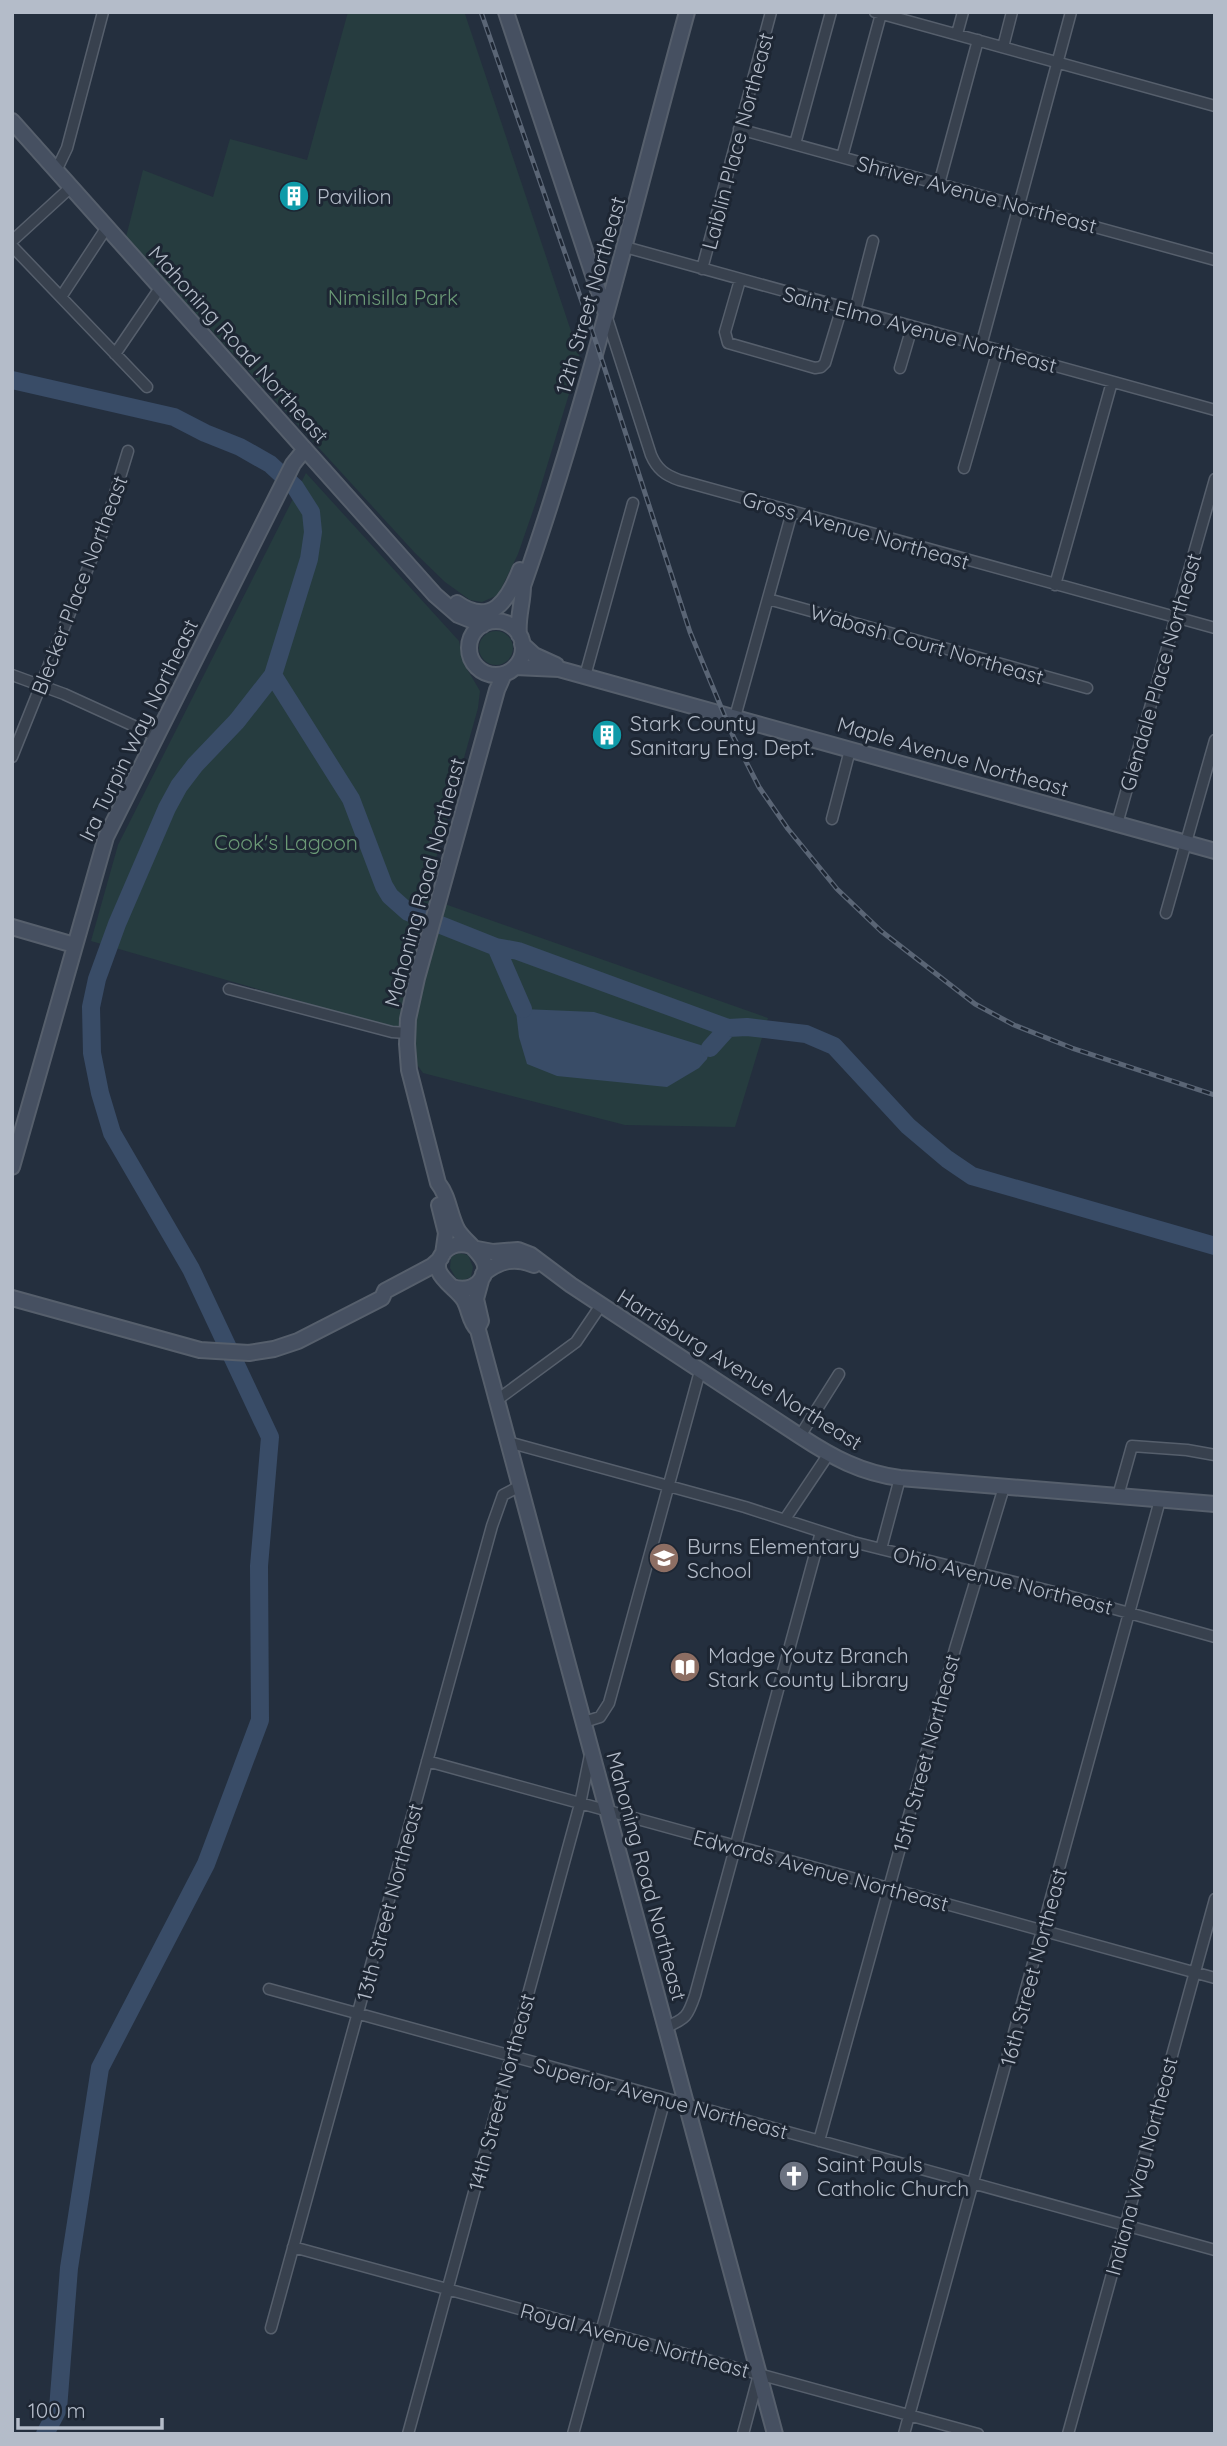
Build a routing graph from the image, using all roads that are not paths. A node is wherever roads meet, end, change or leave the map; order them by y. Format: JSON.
{"nodes":[{"id":1,"x":103,"y":12,"type":"edge"},
{"id":2,"x":506,"y":12,"type":"edge"},
{"id":3,"x":687,"y":12,"type":"edge"},
{"id":4,"x":771,"y":12,"type":"edge"},
{"id":5,"x":831,"y":12,"type":"edge"},
{"id":6,"x":963,"y":12,"type":"edge"},
{"id":7,"x":1012,"y":12,"type":"edge"},
{"id":8,"x":1071,"y":12,"type":"edge"},
{"id":9,"x":878,"y":13,"type":"edge"},
{"id":10,"x":912,"y":17,"type":"edge"},
{"id":11,"x":957,"y":34,"type":"junction"},
{"id":12,"x":978,"y":40,"type":"junction"},
{"id":13,"x":1003,"y":47,"type":"junction"},
{"id":14,"x":1058,"y":62,"type":"junction"},
{"id":15,"x":1215,"y":106,"type":"edge"},
{"id":16,"x":12,"y":121,"type":"edge"},
{"id":17,"x":739,"y":129,"type":"junction"},
{"id":18,"x":795,"y":144,"type":"junction"},
{"id":19,"x":842,"y":157,"type":"junction"},
{"id":20,"x":56,"y":171,"type":"junction"},
{"id":21,"x":940,"y":184,"type":"junction"},
{"id":22,"x":71,"y":187,"type":"junction"},
{"id":23,"x":1019,"y":206,"type":"junction"},
{"id":24,"x":107,"y":227,"type":"junction"},
{"id":25,"x":873,"y":241,"type":"dead end"},
{"id":26,"x":12,"y":244,"type":"edge"},
{"id":27,"x":625,"y":247,"type":"junction"},
{"id":28,"x":1215,"y":260,"type":"edge"},
{"id":29,"x":702,"y":269,"type":"junction"},
{"id":30,"x":740,"y":280,"type":"junction"},
{"id":31,"x":160,"y":288,"type":"junction"},
{"id":32,"x":61,"y":297,"type":"junction"},
{"id":33,"x":842,"y":307,"type":"junction"},
{"id":34,"x":855,"y":311,"type":"junction"},
{"id":35,"x":606,"y":314,"type":"junction"},
{"id":36,"x":912,"y":327,"type":"junction"},
{"id":37,"x":981,"y":346,"type":"junction"},
{"id":38,"x":998,"y":350,"type":"junction"},
{"id":39,"x":115,"y":354,"type":"junction"},
{"id":40,"x":900,"y":368,"type":"dead end"},
{"id":41,"x":1112,"y":382,"type":"junction"},
{"id":42,"x":147,"y":387,"type":"dead end"},
{"id":43,"x":1215,"y":410,"type":"edge"},
{"id":44,"x":305,"y":449,"type":"junction"},
{"id":45,"x":128,"y":450,"type":"dead end"},
{"id":46,"x":964,"y":468,"type":"dead end"},
{"id":47,"x":1215,"y":479,"type":"edge"},
{"id":48,"x":633,"y":503,"type":"dead end"},
{"id":49,"x":792,"y":512,"type":"junction"},
{"id":50,"x":549,"y":514,"type":"junction"},
{"id":51,"x":402,"y":558,"type":"junction"},
{"id":52,"x":1055,"y":585,"type":"junction"},
{"id":53,"x":523,"y":586,"type":"junction"},
{"id":54,"x":435,"y":595,"type":"junction"},
{"id":55,"x":768,"y":599,"type":"junction"},
{"id":56,"x":1175,"y":617,"type":"junction"},
{"id":57,"x":487,"y":623,"type":"junction"},
{"id":58,"x":1215,"y":628,"type":"edge"},
{"id":59,"x":521,"y":639,"type":"junction"},
{"id":60,"x":470,"y":642,"type":"junction"},
{"id":61,"x":559,"y":668,"type":"junction"},
{"id":62,"x":510,"y":671,"type":"junction"},
{"id":63,"x":483,"y":672,"type":"junction"},
{"id":64,"x":12,"y":675,"type":"edge"},
{"id":65,"x":585,"y":676,"type":"junction"},
{"id":66,"x":41,"y":685,"type":"junction"},
{"id":67,"x":1087,"y":688,"type":"dead end"},
{"id":68,"x":490,"y":716,"type":"junction"},
{"id":69,"x":735,"y":717,"type":"junction"},
{"id":70,"x":156,"y":736,"type":"junction"},
{"id":71,"x":1215,"y":740,"type":"edge"},
{"id":72,"x":850,"y":750,"type":"junction"},
{"id":73,"x":12,"y":757,"type":"edge"},
{"id":74,"x":832,"y":819,"type":"dead end"},
{"id":75,"x":1117,"y":824,"type":"junction"},
{"id":76,"x":1186,"y":843,"type":"junction"},
{"id":77,"x":1215,"y":851,"type":"edge"},
{"id":78,"x":1166,"y":912,"type":"dead end"},
{"id":79,"x":12,"y":927,"type":"edge"},
{"id":80,"x":74,"y":946,"type":"junction"},
{"id":81,"x":229,"y":989,"type":"dead end"},
{"id":82,"x":407,"y":1033,"type":"junction"},
{"id":83,"x":12,"y":1167,"type":"edge"},
{"id":84,"x":438,"y":1183,"type":"junction"},
{"id":85,"x":474,"y":1248,"type":"junction"},
{"id":86,"x":442,"y":1256,"type":"junction"},
{"id":87,"x":546,"y":1268,"type":"junction"},
{"id":88,"x":483,"y":1275,"type":"junction"},
{"id":89,"x":449,"y":1286,"type":"junction"},
{"id":90,"x":12,"y":1298,"type":"edge"},
{"id":91,"x":382,"y":1298,"type":"junction"},
{"id":92,"x":601,"y":1305,"type":"junction"},
{"id":93,"x":478,"y":1330,"type":"junction"},
{"id":94,"x":700,"y":1371,"type":"junction"},
{"id":95,"x":839,"y":1374,"type":"dead end"},
{"id":96,"x":497,"y":1400,"type":"junction"},
{"id":97,"x":800,"y":1436,"type":"junction"},
{"id":98,"x":508,"y":1442,"type":"junction"},
{"id":99,"x":828,"y":1455,"type":"junction"},
{"id":100,"x":1215,"y":1455,"type":"edge"},
{"id":101,"x":900,"y":1478,"type":"junction"},
{"id":102,"x":668,"y":1485,"type":"junction"},
{"id":103,"x":520,"y":1486,"type":"junction"},
{"id":104,"x":1004,"y":1487,"type":"junction"},
{"id":105,"x":1118,"y":1496,"type":"junction"},
{"id":106,"x":1160,"y":1500,"type":"junction"},
{"id":107,"x":1215,"y":1504,"type":"edge"},
{"id":108,"x":785,"y":1519,"type":"junction"},
{"id":109,"x":821,"y":1532,"type":"junction"},
{"id":110,"x":881,"y":1549,"type":"junction"},
{"id":111,"x":978,"y":1573,"type":"junction"},
{"id":112,"x":1129,"y":1613,"type":"junction"},
{"id":113,"x":1215,"y":1637,"type":"edge"},
{"id":114,"x":584,"y":1723,"type":"junction"},
{"id":115,"x":591,"y":1749,"type":"junction"},
{"id":116,"x":427,"y":1761,"type":"junction"},
{"id":117,"x":580,"y":1804,"type":"junction"},
{"id":118,"x":607,"y":1811,"type":"junction"},
{"id":119,"x":735,"y":1846,"type":"junction"},
{"id":120,"x":889,"y":1888,"type":"junction"},
{"id":121,"x":1215,"y":1899,"type":"edge"},
{"id":122,"x":1043,"y":1930,"type":"junction"},
{"id":123,"x":1194,"y":1973,"type":"junction"},
{"id":124,"x":1215,"y":1978,"type":"edge"},
{"id":125,"x":269,"y":1989,"type":"dead end"},
{"id":126,"x":358,"y":2014,"type":"junction"},
{"id":127,"x":666,"y":2028,"type":"junction"},
{"id":128,"x":511,"y":2057,"type":"junction"},
{"id":129,"x":665,"y":2099,"type":"junction"},
{"id":130,"x":687,"y":2105,"type":"junction"},
{"id":131,"x":819,"y":2141,"type":"junction"},
{"id":132,"x":974,"y":2183,"type":"junction"},
{"id":133,"x":1125,"y":2225,"type":"junction"},
{"id":134,"x":293,"y":2247,"type":"junction"},
{"id":135,"x":1215,"y":2250,"type":"edge"},
{"id":136,"x":447,"y":2289,"type":"junction"},
{"id":137,"x":271,"y":2329,"type":"dead end"},
{"id":138,"x":601,"y":2331,"type":"junction"},
{"id":139,"x":759,"y":2374,"type":"junction"},
{"id":140,"x":909,"y":2415,"type":"junction"},
{"id":141,"x":408,"y":2434,"type":"edge"},
{"id":142,"x":573,"y":2434,"type":"edge"},
{"id":143,"x":743,"y":2434,"type":"edge"},
{"id":144,"x":775,"y":2434,"type":"edge"},
{"id":145,"x":904,"y":2434,"type":"edge"},
{"id":146,"x":978,"y":2434,"type":"edge"},
{"id":147,"x":1068,"y":2434,"type":"edge"}],
"edges":[{"from":1,"to":20,"type":"street"},
{"from":2,"to":35,"type":"main road"},
{"from":3,"to":27,"type":"main road","name":"12th Street Northeast"},
{"from":4,"to":17,"type":"street","name":"Laiblin Place Northeast"},
{"from":5,"to":18,"type":"street"},
{"from":6,"to":11,"type":"street"},
{"from":7,"to":13,"type":"street"},
{"from":8,"to":14,"type":"street"},
{"from":9,"to":10,"type":"street"},
{"from":9,"to":19,"type":"street"},
{"from":10,"to":11,"type":"street"},
{"from":11,"to":12,"type":"street"},
{"from":12,"to":13,"type":"street"},
{"from":12,"to":21,"type":"street"},
{"from":13,"to":14,"type":"street"},
{"from":14,"to":15,"type":"street"},
{"from":14,"to":23,"type":"street"},
{"from":16,"to":20,"type":"main road","name":"Mahoning Road Northeast"},
{"from":17,"to":18,"type":"street","name":"Shriver Avenue Northeast"},
{"from":17,"to":29,"type":"street","name":"Laiblin Place Northeast"},
{"from":18,"to":19,"type":"street","name":"Shriver Avenue Northeast"},
{"from":19,"to":21,"type":"street","name":"Shriver Avenue Northeast"},
{"from":20,"to":22,"type":"main road","name":"Mahoning Road Northeast"},
{"from":21,"to":23,"type":"street","name":"Shriver Avenue Northeast"},
{"from":22,"to":24,"type":"main road","name":"Mahoning Road Northeast"},
{"from":22,"to":26,"type":"street"},
{"from":23,"to":28,"type":"street","name":"Shriver Avenue Northeast"},
{"from":23,"to":37,"type":"street"},
{"from":24,"to":31,"type":"main road","name":"Mahoning Road Northeast"},
{"from":24,"to":32,"type":"street"},
{"from":25,"to":34,"type":"street"},
{"from":26,"to":32,"type":"street"},
{"from":27,"to":29,"type":"street","name":"Saint Elmo Avenue Northeast"},
{"from":27,"to":35,"type":"main road","name":"12th Street Northeast"},
{"from":29,"to":30,"type":"street","name":"Saint Elmo Avenue Northeast"},
{"from":30,"to":33,"type":"street","name":"Saint Elmo Avenue Northeast"},
{"from":30,"to":33,"type":"street"},
{"from":31,"to":39,"type":"street"},
{"from":31,"to":44,"type":"main road","name":"Mahoning Road Northeast"},
{"from":32,"to":39,"type":"street"},
{"from":33,"to":34,"type":"street","name":"Saint Elmo Avenue Northeast"},
{"from":34,"to":36,"type":"street","name":"Saint Elmo Avenue Northeast"},
{"from":35,"to":49,"type":"street","name":"Gross Avenue Northeast"},
{"from":35,"to":50,"type":"main road","name":"12th Street Northeast"},
{"from":36,"to":37,"type":"street","name":"Saint Elmo Avenue Northeast"},
{"from":36,"to":40,"type":"street"},
{"from":37,"to":38,"type":"street","name":"Saint Elmo Avenue Northeast"},
{"from":38,"to":41,"type":"street","name":"Saint Elmo Avenue Northeast"},
{"from":38,"to":46,"type":"street"},
{"from":39,"to":42,"type":"street"},
{"from":41,"to":43,"type":"street","name":"Saint Elmo Avenue Northeast"},
{"from":41,"to":52,"type":"street"},
{"from":44,"to":51,"type":"main road","name":"Mahoning Road Northeast"},
{"from":44,"to":70,"type":"main road","name":"Ira Turpin Way Northeast"},
{"from":45,"to":66,"type":"street","name":"Blecker Place Northeast"},
{"from":47,"to":56,"type":"street","name":"Glendale Place Northeast"},
{"from":48,"to":65,"type":"street"},
{"from":49,"to":52,"type":"street","name":"Gross Avenue Northeast"},
{"from":49,"to":55,"type":"street"},
{"from":50,"to":51,"type":"main road"},
{"from":50,"to":53,"type":"main road","name":"12th Street Northeast"},
{"from":51,"to":54,"type":"main road","name":"Mahoning Road Northeast"},
{"from":52,"to":56,"type":"street","name":"Gross Avenue Northeast"},
{"from":53,"to":57,"type":"main road","name":"12th Street Northeast"},
{"from":53,"to":59,"type":"main road","name":"12th Street Northeast"},
{"from":54,"to":57,"type":"main road","name":"Mahoning Road Northeast"},
{"from":54,"to":60,"type":"main road","name":"Mahoning Road Northeast"},
{"from":55,"to":67,"type":"street","name":"Wabash Court Northeast"},
{"from":55,"to":69,"type":"street"},
{"from":56,"to":58,"type":"street","name":"Gross Avenue Northeast"},
{"from":56,"to":75,"type":"street","name":"Glendale Place Northeast"},
{"from":57,"to":59,"type":"main road"},
{"from":57,"to":60,"type":"main road"},
{"from":59,"to":61,"type":"main road","name":"Maple Avenue Northeast"},
{"from":59,"to":62,"type":"main road"},
{"from":60,"to":63,"type":"main road"},
{"from":61,"to":62,"type":"main road","name":"Maple Avenue Northeast"},
{"from":61,"to":65,"type":"main road","name":"Maple Avenue Northeast"},
{"from":62,"to":63,"type":"main road"},
{"from":62,"to":68,"type":"main road","name":"Mahoning Road Northeast"},
{"from":63,"to":68,"type":"main road","name":"Mahoning Road Northeast"},
{"from":64,"to":66,"type":"street"},
{"from":65,"to":69,"type":"main road","name":"Maple Avenue Northeast"},
{"from":66,"to":70,"type":"street"},
{"from":66,"to":73,"type":"street","name":"Blecker Place Northeast"},
{"from":68,"to":82,"type":"main road","name":"Mahoning Road Northeast"},
{"from":69,"to":72,"type":"main road","name":"Maple Avenue Northeast"},
{"from":70,"to":80,"type":"main road","name":"Ira Turpin Way Northeast"},
{"from":71,"to":76,"type":"street"},
{"from":72,"to":74,"type":"street"},
{"from":72,"to":75,"type":"main road","name":"Maple Avenue Northeast"},
{"from":75,"to":76,"type":"main road","name":"Maple Avenue Northeast"},
{"from":76,"to":77,"type":"main road","name":"Maple Avenue Northeast"},
{"from":76,"to":78,"type":"street"},
{"from":79,"to":80,"type":"main road"},
{"from":80,"to":83,"type":"main road","name":"Ira Turpin Way Northeast"},
{"from":81,"to":82,"type":"street"},
{"from":82,"to":84,"type":"main road","name":"Mahoning Road Northeast"},
{"from":84,"to":85,"type":"main road","name":"Mahoning Road Northeast"},
{"from":84,"to":86,"type":"main road","name":"Mahoning Road Northeast"},
{"from":85,"to":86,"type":"main road"},
{"from":85,"to":87,"type":"main road","name":"Harrisburg Avenue Northeast"},
{"from":85,"to":88,"type":"main road"},
{"from":86,"to":89,"type":"main road"},
{"from":86,"to":91,"type":"main road"},
{"from":87,"to":88,"type":"main road","name":"Harrisburg Avenue Northeast"},
{"from":87,"to":92,"type":"main road","name":"Harrisburg Avenue Northeast"},
{"from":88,"to":89,"type":"main road"},
{"from":88,"to":93,"type":"main road","name":"Mahoning Road Northeast"},
{"from":89,"to":91,"type":"main road"},
{"from":89,"to":93,"type":"main road","name":"Mahoning Road Northeast"},
{"from":90,"to":91,"type":"main road"},
{"from":92,"to":94,"type":"main road","name":"Harrisburg Avenue Northeast"},
{"from":92,"to":96,"type":"street"},
{"from":93,"to":96,"type":"main road","name":"Mahoning Road Northeast"},
{"from":94,"to":97,"type":"main road","name":"Harrisburg Avenue Northeast"},
{"from":94,"to":102,"type":"street"},
{"from":95,"to":97,"type":"street"},
{"from":96,"to":98,"type":"main road","name":"Mahoning Road Northeast"},
{"from":97,"to":99,"type":"main road","name":"Harrisburg Avenue Northeast"},
{"from":98,"to":102,"type":"street","name":"Ohio Avenue Northeast"},
{"from":98,"to":103,"type":"main road","name":"Mahoning Road Northeast"},
{"from":99,"to":101,"type":"main road","name":"Harrisburg Avenue Northeast"},
{"from":99,"to":108,"type":"street"},
{"from":100,"to":105,"type":"street"},
{"from":101,"to":104,"type":"main road","name":"Harrisburg Avenue Northeast"},
{"from":101,"to":110,"type":"street"},
{"from":102,"to":108,"type":"street","name":"Ohio Avenue Northeast"},
{"from":102,"to":114,"type":"street"},
{"from":103,"to":114,"type":"main road","name":"Mahoning Road Northeast"},
{"from":103,"to":116,"type":"street","name":"13th Street Northeast"},
{"from":104,"to":105,"type":"main road","name":"Harrisburg Avenue Northeast"},
{"from":104,"to":111,"type":"street","name":"15th Street Northeast"},
{"from":105,"to":106,"type":"main road","name":"Harrisburg Avenue Northeast"},
{"from":106,"to":107,"type":"main road","name":"Harrisburg Avenue Northeast"},
{"from":106,"to":112,"type":"street","name":"16th Street Northeast"},
{"from":108,"to":109,"type":"street","name":"Ohio Avenue Northeast"},
{"from":109,"to":110,"type":"street","name":"Ohio Avenue Northeast"},
{"from":109,"to":119,"type":"street"},
{"from":110,"to":111,"type":"street","name":"Ohio Avenue Northeast"},
{"from":111,"to":112,"type":"street","name":"Ohio Avenue Northeast"},
{"from":111,"to":120,"type":"street","name":"15th Street Northeast"},
{"from":112,"to":113,"type":"street","name":"Ohio Avenue Northeast"},
{"from":112,"to":122,"type":"street","name":"16th Street Northeast"},
{"from":114,"to":115,"type":"main road","name":"Mahoning Road Northeast"},
{"from":115,"to":117,"type":"street","name":"14th Street Northeast"},
{"from":115,"to":118,"type":"main road","name":"Mahoning Road Northeast"},
{"from":116,"to":117,"type":"street","name":"Edwards Avenue Northeast"},
{"from":116,"to":126,"type":"street","name":"13th Street Northeast"},
{"from":117,"to":118,"type":"street","name":"Edwards Avenue Northeast"},
{"from":117,"to":128,"type":"street","name":"14th Street Northeast"},
{"from":118,"to":119,"type":"street","name":"Edwards Avenue Northeast"},
{"from":118,"to":127,"type":"main road","name":"Mahoning Road Northeast"},
{"from":119,"to":120,"type":"street","name":"Edwards Avenue Northeast"},
{"from":119,"to":127,"type":"street"},
{"from":120,"to":122,"type":"street","name":"Edwards Avenue Northeast"},
{"from":120,"to":131,"type":"street","name":"15th Street Northeast"},
{"from":121,"to":123,"type":"street","name":"Indiana Way Northeast"},
{"from":122,"to":123,"type":"street","name":"Edwards Avenue Northeast"},
{"from":122,"to":132,"type":"street","name":"16th Street Northeast"},
{"from":123,"to":124,"type":"street","name":"Edwards Avenue Northeast"},
{"from":123,"to":133,"type":"street","name":"Indiana Way Northeast"},
{"from":125,"to":126,"type":"street","name":"Superior Avenue Northeast"},
{"from":126,"to":128,"type":"street","name":"Superior Avenue Northeast"},
{"from":126,"to":134,"type":"street","name":"13th Street Northeast"},
{"from":127,"to":130,"type":"main road","name":"Mahoning Road Northeast"},
{"from":128,"to":129,"type":"street","name":"Superior Avenue Northeast"},
{"from":128,"to":136,"type":"street","name":"14th Street Northeast"},
{"from":129,"to":130,"type":"street","name":"Superior Avenue Northeast"},
{"from":129,"to":138,"type":"street"},
{"from":130,"to":131,"type":"street","name":"Superior Avenue Northeast"},
{"from":130,"to":139,"type":"main road","name":"Mahoning Road Northeast"},
{"from":131,"to":132,"type":"street","name":"Superior Avenue Northeast"},
{"from":132,"to":133,"type":"street","name":"Superior Avenue Northeast"},
{"from":132,"to":140,"type":"street","name":"16th Street Northeast"},
{"from":133,"to":135,"type":"street","name":"Superior Avenue Northeast"},
{"from":133,"to":147,"type":"street","name":"Indiana Way Northeast"},
{"from":134,"to":136,"type":"street","name":"Royal Avenue Northeast"},
{"from":134,"to":137,"type":"street","name":"13th Street Northeast"},
{"from":136,"to":138,"type":"street","name":"Royal Avenue Northeast"},
{"from":136,"to":141,"type":"street","name":"14th Street Northeast"},
{"from":138,"to":139,"type":"street","name":"Royal Avenue Northeast"},
{"from":138,"to":142,"type":"street"},
{"from":139,"to":140,"type":"street","name":"Royal Avenue Northeast"},
{"from":139,"to":143,"type":"street"},
{"from":139,"to":144,"type":"main road","name":"Mahoning Road Northeast"},
{"from":140,"to":145,"type":"street","name":"16th Street Northeast"},
{"from":140,"to":146,"type":"street","name":"Royal Avenue Northeast"}]}
